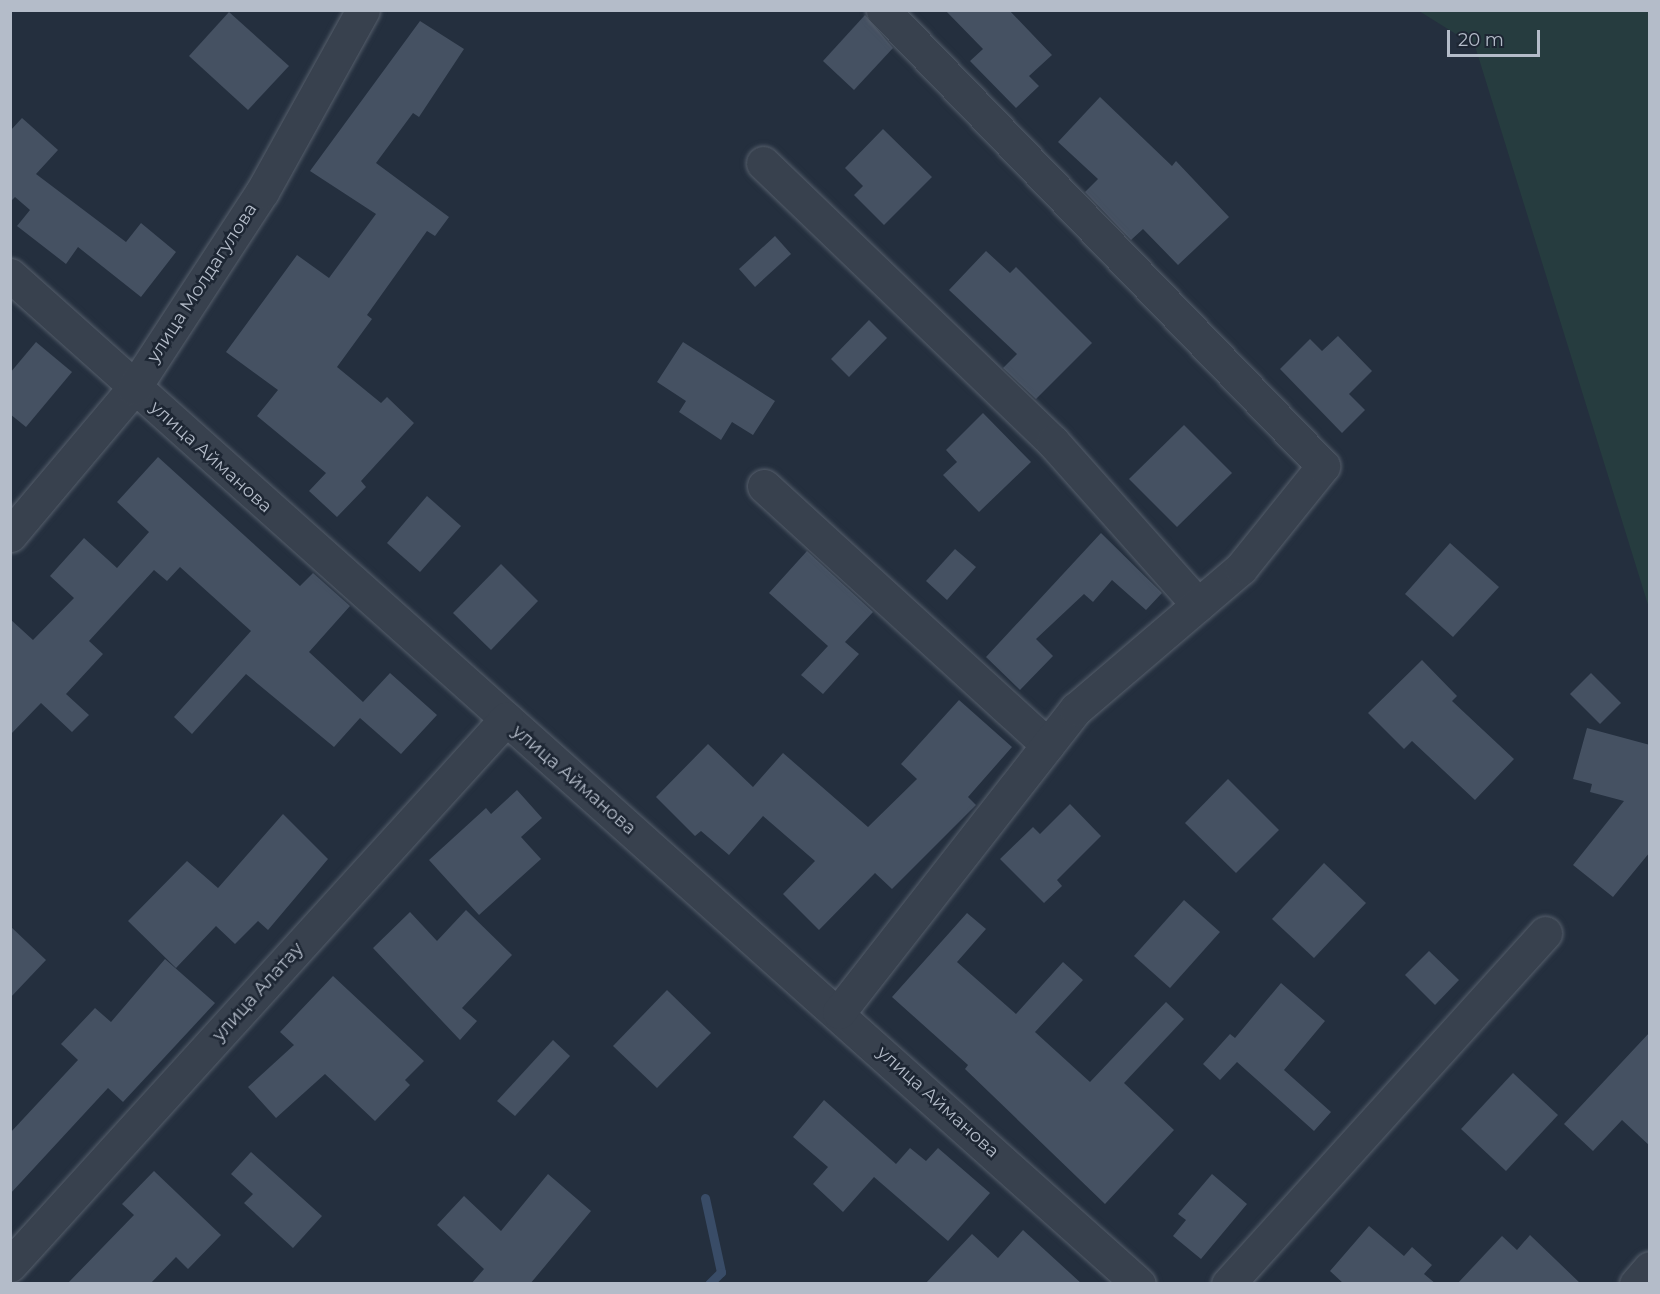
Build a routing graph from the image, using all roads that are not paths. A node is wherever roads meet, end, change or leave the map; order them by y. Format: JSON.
{"nodes":[{"id":1,"x":363,"y":10,"type":"edge"},
{"id":2,"x":883,"y":10,"type":"edge"},
{"id":3,"x":763,"y":163,"type":"dead end"},
{"id":4,"x":10,"y":275,"type":"edge"},
{"id":5,"x":134,"y":388,"type":"junction"},
{"id":6,"x":764,"y":486,"type":"dead end"},
{"id":7,"x":10,"y":535,"type":"edge"},
{"id":8,"x":1198,"y":605,"type":"junction"},
{"id":9,"x":506,"y":719,"type":"junction"},
{"id":10,"x":1048,"y":745,"type":"junction"},
{"id":11,"x":1545,"y":933,"type":"dead end"},
{"id":12,"x":838,"y":1012,"type":"junction"},
{"id":13,"x":10,"y":1265,"type":"edge"},
{"id":14,"x":1650,"y":1268,"type":"edge"},
{"id":15,"x":1139,"y":1284,"type":"edge"},
{"id":16,"x":1228,"y":1284,"type":"edge"},
{"id":17,"x":1636,"y":1284,"type":"edge"}],
"edges":[{"from":1,"to":5,"type":"street","name":"улица Молдагулова"},
{"from":2,"to":8,"type":"street"},
{"from":3,"to":8,"type":"street"},
{"from":4,"to":5,"type":"street","name":"улица Айманова"},
{"from":5,"to":7,"type":"street","name":"улица Молдагулова"},
{"from":5,"to":9,"type":"street","name":"улица Айманова"},
{"from":6,"to":10,"type":"street"},
{"from":8,"to":10,"type":"street"},
{"from":9,"to":12,"type":"street","name":"улица Айманова"},
{"from":9,"to":13,"type":"street","name":"улица Алатау"},
{"from":10,"to":12,"type":"street"},
{"from":11,"to":16,"type":"street"},
{"from":12,"to":15,"type":"street","name":"улица Айманова"},
{"from":14,"to":17,"type":"street"}]}
